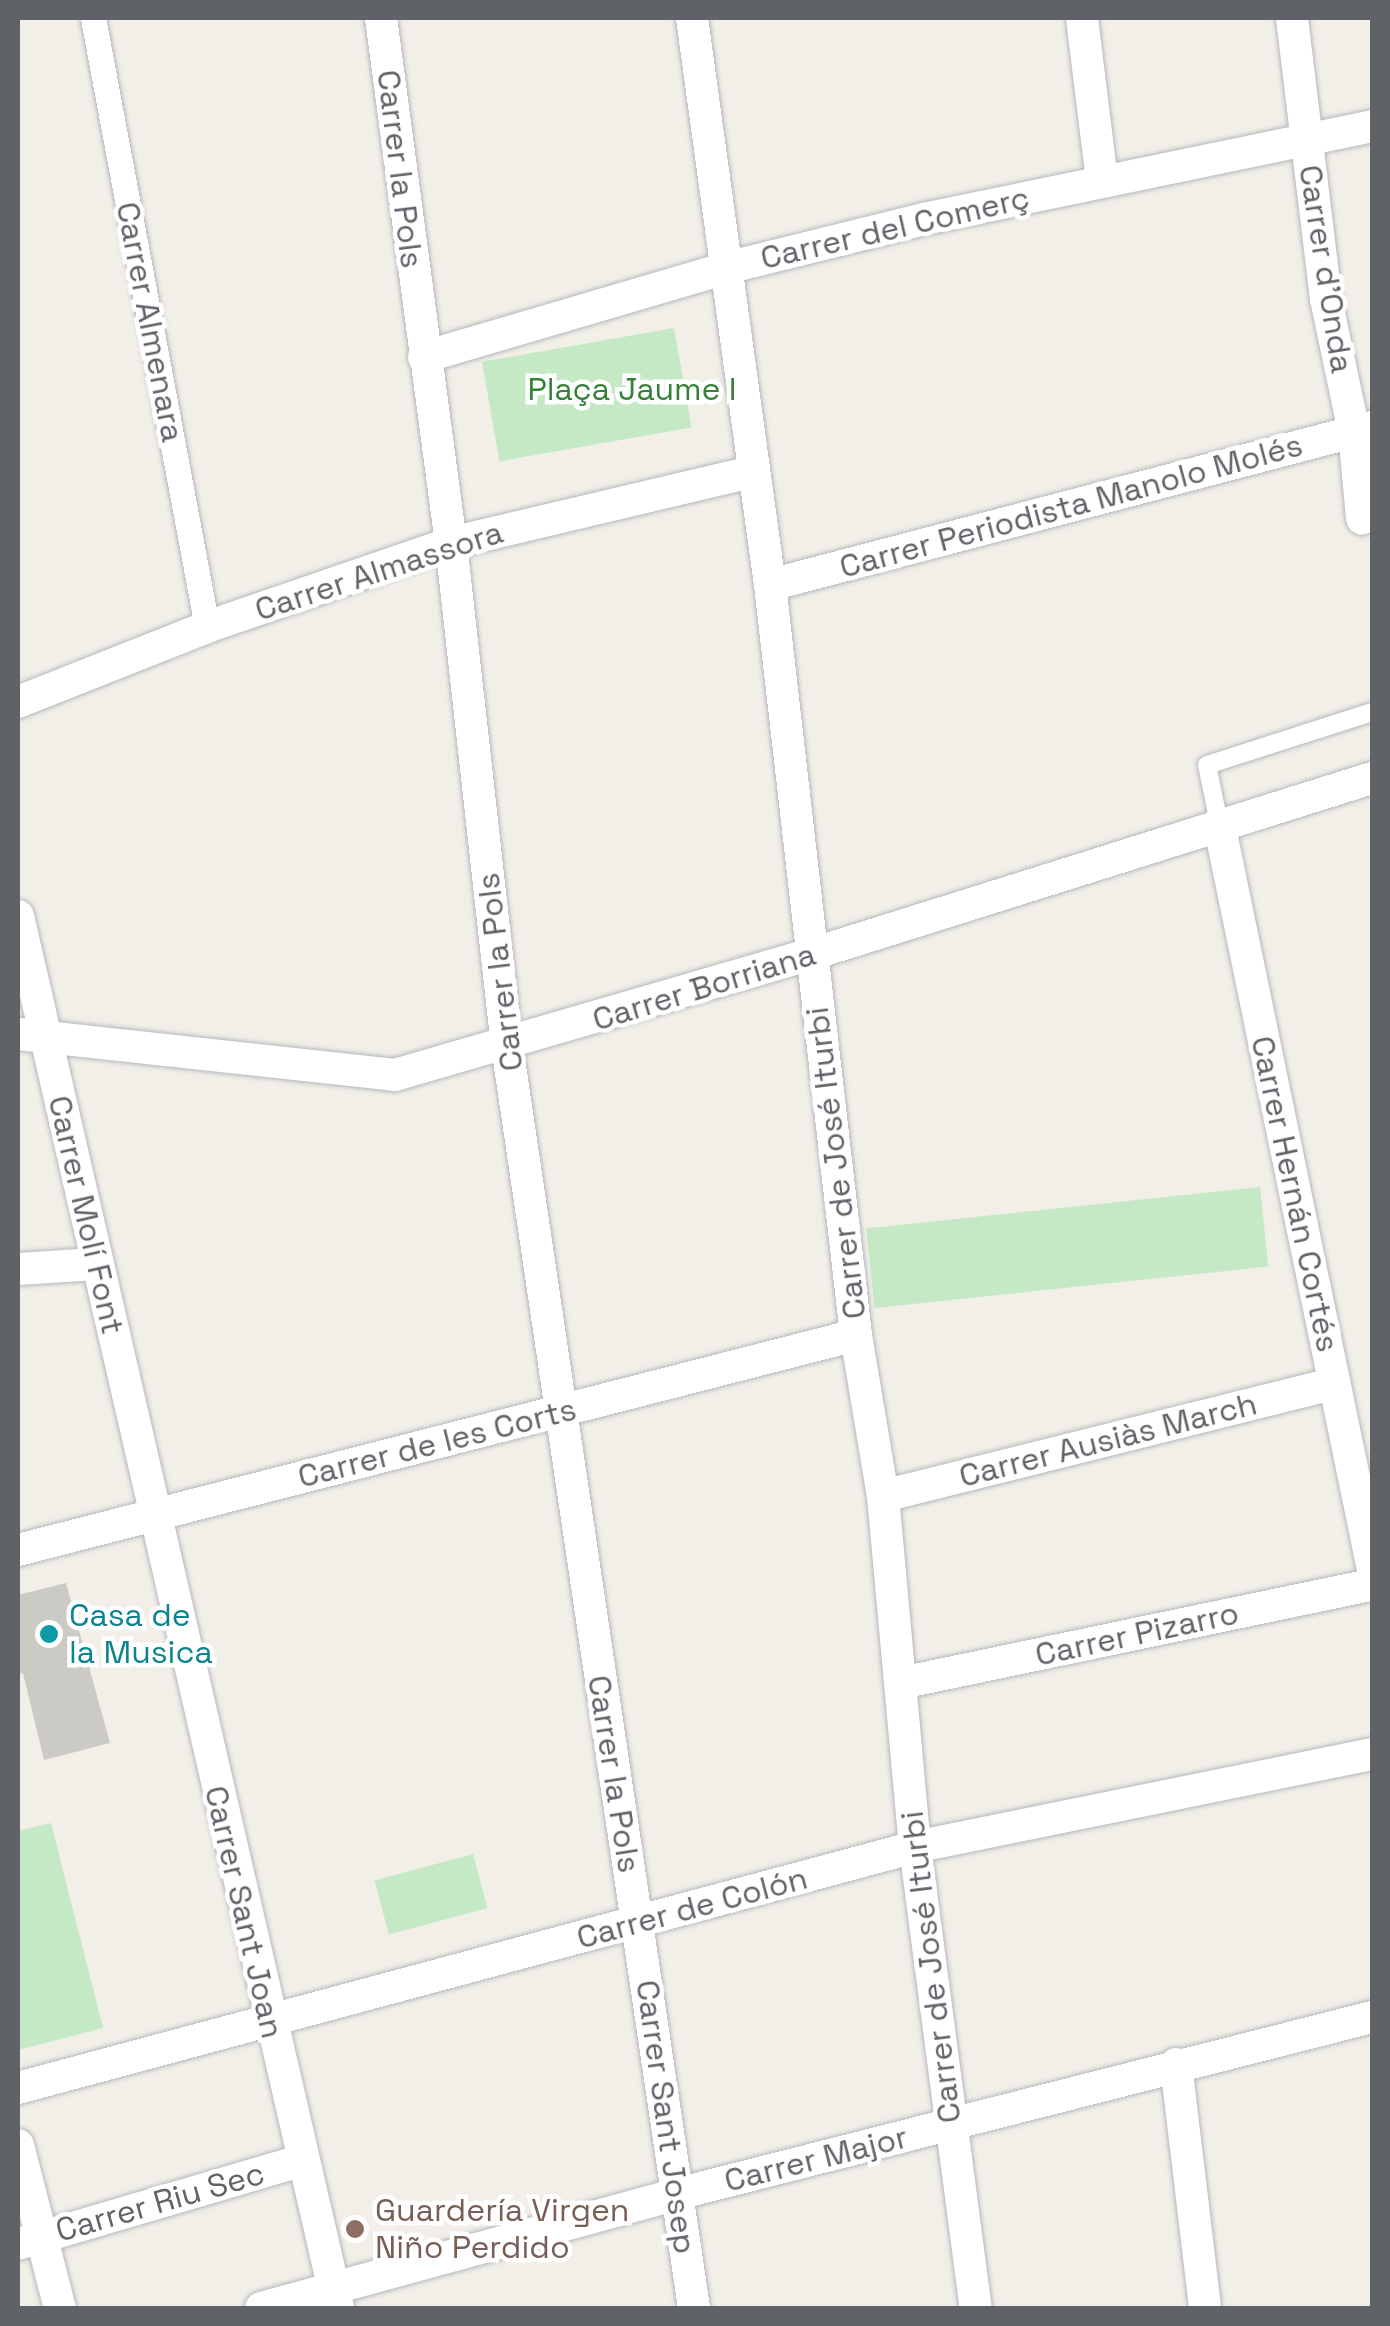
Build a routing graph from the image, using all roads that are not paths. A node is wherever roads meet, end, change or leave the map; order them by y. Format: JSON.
{"nodes":[{"id":1,"x":93,"y":18,"type":"edge"},
{"id":2,"x":382,"y":18,"type":"edge"},
{"id":3,"x":692,"y":18,"type":"edge"},
{"id":4,"x":1082,"y":18,"type":"edge"},
{"id":5,"x":1292,"y":18,"type":"edge"},
{"id":6,"x":1372,"y":126,"type":"edge"},
{"id":7,"x":1307,"y":139,"type":"junction"},
{"id":8,"x":1102,"y":180,"type":"junction"},
{"id":9,"x":726,"y":268,"type":"junction"},
{"id":10,"x":424,"y":356,"type":"junction"},
{"id":11,"x":1363,"y":430,"type":"edge"},
{"id":12,"x":752,"y":472,"type":"junction"},
{"id":13,"x":1362,"y":520,"type":"dead end"},
{"id":14,"x":451,"y":543,"type":"junction"},
{"id":15,"x":770,"y":585,"type":"junction"},
{"id":16,"x":206,"y":626,"type":"junction"},
{"id":17,"x":18,"y":702,"type":"edge"},
{"id":18,"x":1372,"y":712,"type":"edge"},
{"id":19,"x":1372,"y":778,"type":"edge"},
{"id":20,"x":1219,"y":823,"type":"junction"},
{"id":21,"x":18,"y":916,"type":"edge"},
{"id":22,"x":812,"y":954,"type":"junction"},
{"id":23,"x":32,"y":1036,"type":"edge"},
{"id":24,"x":508,"y":1046,"type":"junction"},
{"id":25,"x":96,"y":1264,"type":"junction"},
{"id":26,"x":18,"y":1269,"type":"edge"},
{"id":27,"x":856,"y":1335,"type":"junction"},
{"id":28,"x":1333,"y":1384,"type":"junction"},
{"id":29,"x":558,"y":1412,"type":"junction"},
{"id":30,"x":884,"y":1496,"type":"junction"},
{"id":31,"x":152,"y":1515,"type":"junction"},
{"id":32,"x":18,"y":1550,"type":"edge"},
{"id":33,"x":1372,"y":1565,"type":"edge"},
{"id":34,"x":1372,"y":1585,"type":"edge"},
{"id":35,"x":901,"y":1683,"type":"junction"},
{"id":36,"x":1372,"y":1754,"type":"edge"},
{"id":37,"x":915,"y":1847,"type":"junction"},
{"id":38,"x":637,"y":1924,"type":"junction"},
{"id":39,"x":268,"y":2017,"type":"junction"},
{"id":40,"x":1372,"y":2018,"type":"edge"},
{"id":41,"x":1176,"y":2064,"type":"junction"},
{"id":42,"x":18,"y":2088,"type":"edge"},
{"id":43,"x":949,"y":2124,"type":"junction"},
{"id":44,"x":18,"y":2145,"type":"edge"},
{"id":45,"x":303,"y":2160,"type":"junction"},
{"id":46,"x":677,"y":2194,"type":"junction"},
{"id":47,"x":30,"y":2240,"type":"edge"},
{"id":48,"x":336,"y":2299,"type":"edge"},
{"id":49,"x":60,"y":2308,"type":"edge"},
{"id":50,"x":261,"y":2308,"type":"edge"},
{"id":51,"x":694,"y":2308,"type":"edge"},
{"id":52,"x":976,"y":2308,"type":"edge"},
{"id":53,"x":1204,"y":2308,"type":"edge"}],
"edges":[{"from":1,"to":16,"type":"street","name":"Carrer Almenara"},
{"from":2,"to":10,"type":"street","name":"Carrer la Pols"},
{"from":3,"to":9,"type":"street","name":"Carrer de José Iturbi"},
{"from":4,"to":8,"type":"street"},
{"from":5,"to":7,"type":"street","name":"Carrer d'Onda"},
{"from":6,"to":7,"type":"street","name":"Carrer del Comerç"},
{"from":7,"to":8,"type":"street","name":"Carrer del Comerç"},
{"from":7,"to":11,"type":"street","name":"Carrer d'Onda"},
{"from":8,"to":9,"type":"street","name":"Carrer del Comerç"},
{"from":9,"to":10,"type":"street","name":"Carrer del Comerç"},
{"from":9,"to":12,"type":"street","name":"Carrer de José Iturbi"},
{"from":10,"to":14,"type":"street","name":"Carrer la Pols"},
{"from":11,"to":13,"type":"street","name":"Carrer d'Onda"},
{"from":11,"to":15,"type":"street","name":"Carrer Periodista Manolo Molés"},
{"from":12,"to":14,"type":"street","name":"Carrer Almassora"},
{"from":12,"to":15,"type":"street","name":"Carrer de José Iturbi"},
{"from":14,"to":16,"type":"street","name":"Carrer Almassora"},
{"from":14,"to":24,"type":"street","name":"Carrer la Pols"},
{"from":15,"to":22,"type":"street","name":"Carrer de José Iturbi"},
{"from":16,"to":17,"type":"street","name":"Carrer Almassora"},
{"from":18,"to":20,"type":"lane"},
{"from":19,"to":20,"type":"street","name":"Carrer Borriana"},
{"from":20,"to":22,"type":"street","name":"Carrer Borriana"},
{"from":20,"to":28,"type":"street","name":"Carrer Hernán Cortés"},
{"from":21,"to":23,"type":"street","name":"Carrer Molí Font"},
{"from":22,"to":24,"type":"street","name":"Carrer Borriana"},
{"from":22,"to":27,"type":"street","name":"Carrer de José Iturbi"},
{"from":23,"to":24,"type":"street","name":"Carrer Borriana"},
{"from":23,"to":25,"type":"street","name":"Carrer Molí Font"},
{"from":24,"to":29,"type":"street","name":"Carrer la Pols"},
{"from":25,"to":26,"type":"street"},
{"from":25,"to":31,"type":"street","name":"Carrer Molí Font"},
{"from":27,"to":29,"type":"street","name":"Carrer de les Corts"},
{"from":27,"to":30,"type":"street","name":"Carrer de José Iturbi"},
{"from":28,"to":30,"type":"street","name":"Carrer Ausiàs March"},
{"from":28,"to":33,"type":"street","name":"Carrer Hernán Cortés"},
{"from":29,"to":31,"type":"street","name":"Carrer de les Corts"},
{"from":29,"to":38,"type":"street","name":"Carrer la Pols"},
{"from":30,"to":35,"type":"street","name":"Carrer de José Iturbi"},
{"from":31,"to":32,"type":"street","name":"Carrer de les Corts"},
{"from":31,"to":39,"type":"street","name":"Carrer Sant Joan"},
{"from":34,"to":35,"type":"street","name":"Carrer Pizarro"},
{"from":35,"to":37,"type":"street","name":"Carrer de José Iturbi"},
{"from":36,"to":37,"type":"street","name":"Carrer de Colón"},
{"from":37,"to":38,"type":"street","name":"Carrer de Colón"},
{"from":37,"to":43,"type":"street","name":"Carrer de José Iturbi"},
{"from":38,"to":39,"type":"street","name":"Carrer de Colón"},
{"from":38,"to":46,"type":"street","name":"Carrer Sant Josep"},
{"from":39,"to":42,"type":"street","name":"Carrer de Colón"},
{"from":39,"to":45,"type":"street","name":"Carrer Sant Joan"},
{"from":40,"to":41,"type":"street","name":"Carrer Major"},
{"from":41,"to":43,"type":"street","name":"Carrer Major"},
{"from":41,"to":53,"type":"street"},
{"from":43,"to":46,"type":"street","name":"Carrer Major"},
{"from":43,"to":52,"type":"street","name":"Carrer de José Iturbi"},
{"from":44,"to":47,"type":"street"},
{"from":45,"to":47,"type":"street","name":"Carrer Riu Sec"},
{"from":45,"to":48,"type":"street","name":"Carrer Sant Joan"},
{"from":46,"to":48,"type":"street","name":"Carrer Major"},
{"from":46,"to":51,"type":"street","name":"Carrer Sant Josep"},
{"from":47,"to":49,"type":"street"},
{"from":48,"to":50,"type":"street","name":"Carrer Major"}]}
